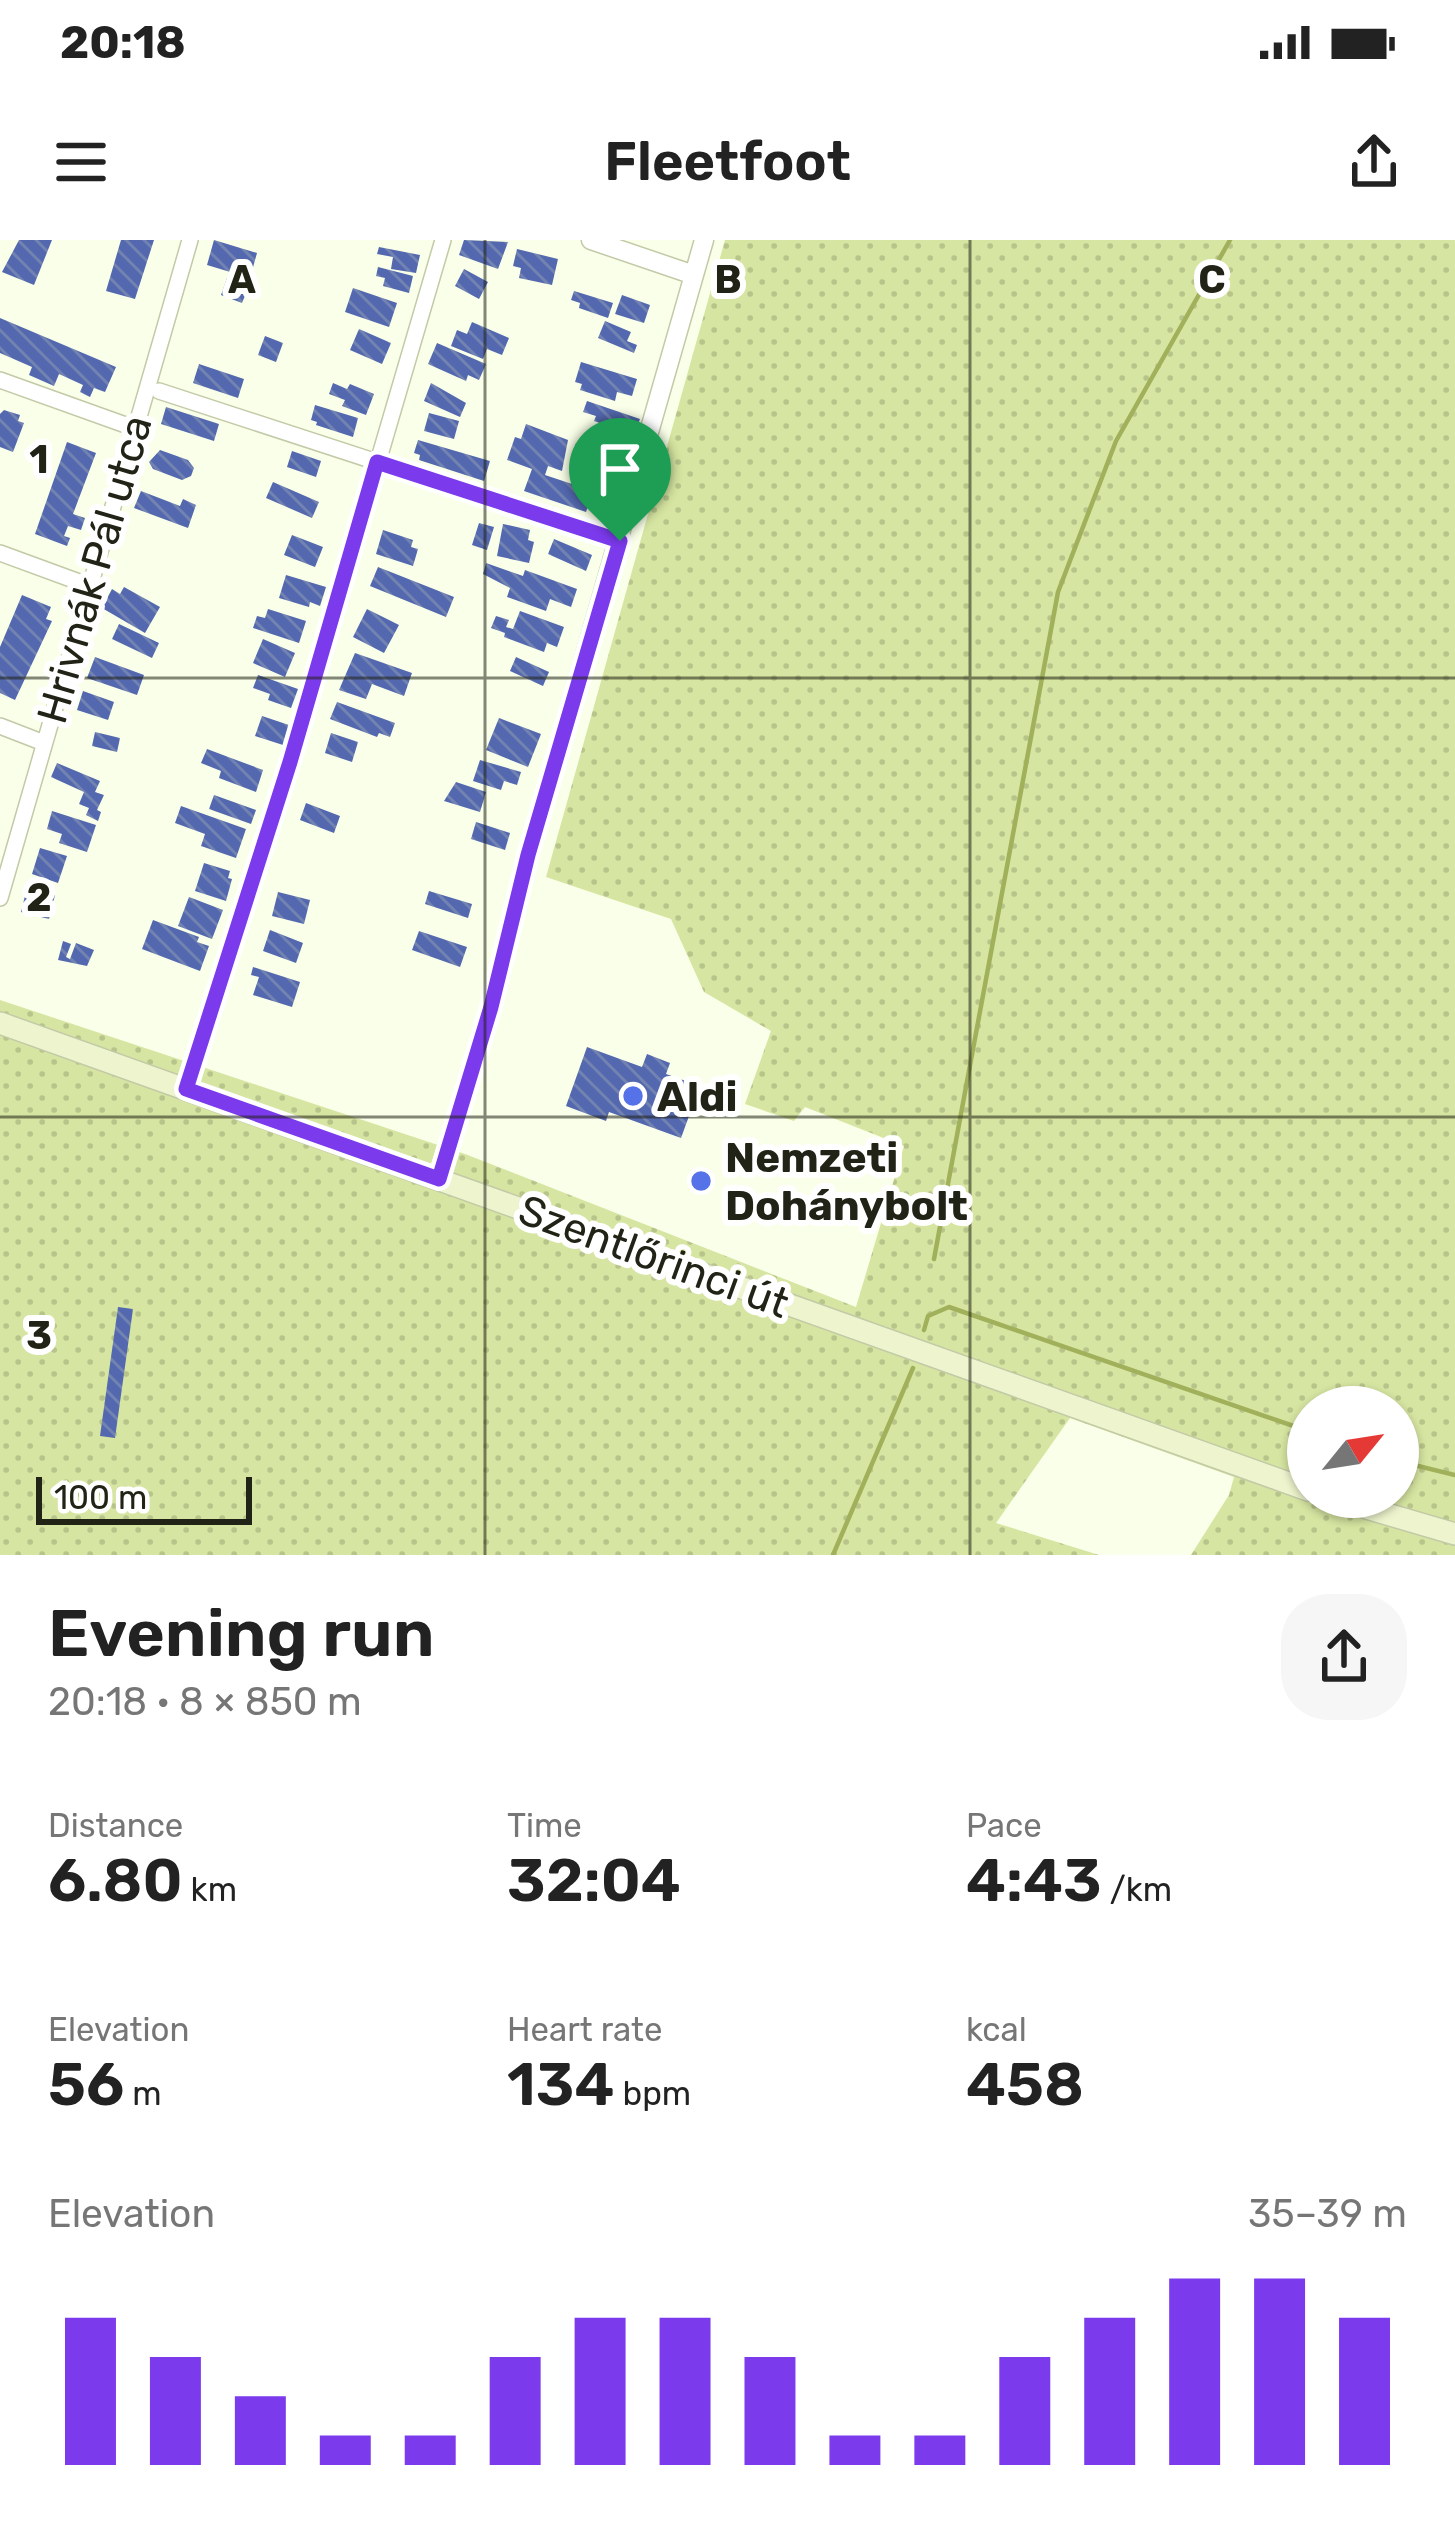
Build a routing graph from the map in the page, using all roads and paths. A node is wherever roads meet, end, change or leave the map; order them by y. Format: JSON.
{"nodes":[{"id":1,"x":190,"y":240,"type":"edge"},
{"id":2,"x":443,"y":240,"type":"edge"},
{"id":3,"x":591,"y":240,"type":"edge"},
{"id":4,"x":704,"y":240,"type":"edge"},
{"id":5,"x":694,"y":275,"type":"junction"},
{"id":6,"x":0,"y":380,"type":"edge"},
{"id":7,"x":159,"y":391,"type":"dead end"},
{"id":8,"x":134,"y":428,"type":"junction"},
{"id":9,"x":377,"y":462,"type":"junction"},
{"id":10,"x":620,"y":541,"type":"junction"},
{"id":11,"x":0,"y":554,"type":"edge"},
{"id":12,"x":90,"y":586,"type":"junction"},
{"id":13,"x":0,"y":727,"type":"edge"},
{"id":14,"x":44,"y":743,"type":"junction"},
{"id":15,"x":0,"y":898,"type":"edge"},
{"id":16,"x":0,"y":1023,"type":"edge"},
{"id":17,"x":186,"y":1089,"type":"junction"},
{"id":18,"x":439,"y":1179,"type":"junction"},
{"id":19,"x":1287,"y":1482,"type":"edge"},
{"id":20,"x":1401,"y":1518,"type":"edge"},
{"id":21,"x":1455,"y":1534,"type":"edge"}],
"edges":[{"from":1,"to":8,"type":"street","name":"Hrivnák Pál utca"},
{"from":2,"to":9,"type":"street"},
{"from":3,"to":5,"type":"street"},
{"from":4,"to":5,"type":"street"},
{"from":5,"to":10,"type":"street"},
{"from":6,"to":8,"type":"street"},
{"from":7,"to":9,"type":"street"},
{"from":8,"to":12,"type":"street","name":"Hrivnák Pál utca"},
{"from":9,"to":10,"type":"street"},
{"from":9,"to":17,"type":"street"},
{"from":10,"to":18,"type":"street"},
{"from":11,"to":12,"type":"street"},
{"from":12,"to":14,"type":"street","name":"Hrivnák Pál utca"},
{"from":13,"to":14,"type":"street"},
{"from":14,"to":15,"type":"street","name":"Hrivnák Pál utca"},
{"from":16,"to":17,"type":"main road","name":"Szentlőrinci út"},
{"from":17,"to":18,"type":"main road","name":"Szentlőrinci út"},
{"from":18,"to":19,"type":"main road","name":"Szentlőrinci út"},
{"from":20,"to":21,"type":"main road"}]}
